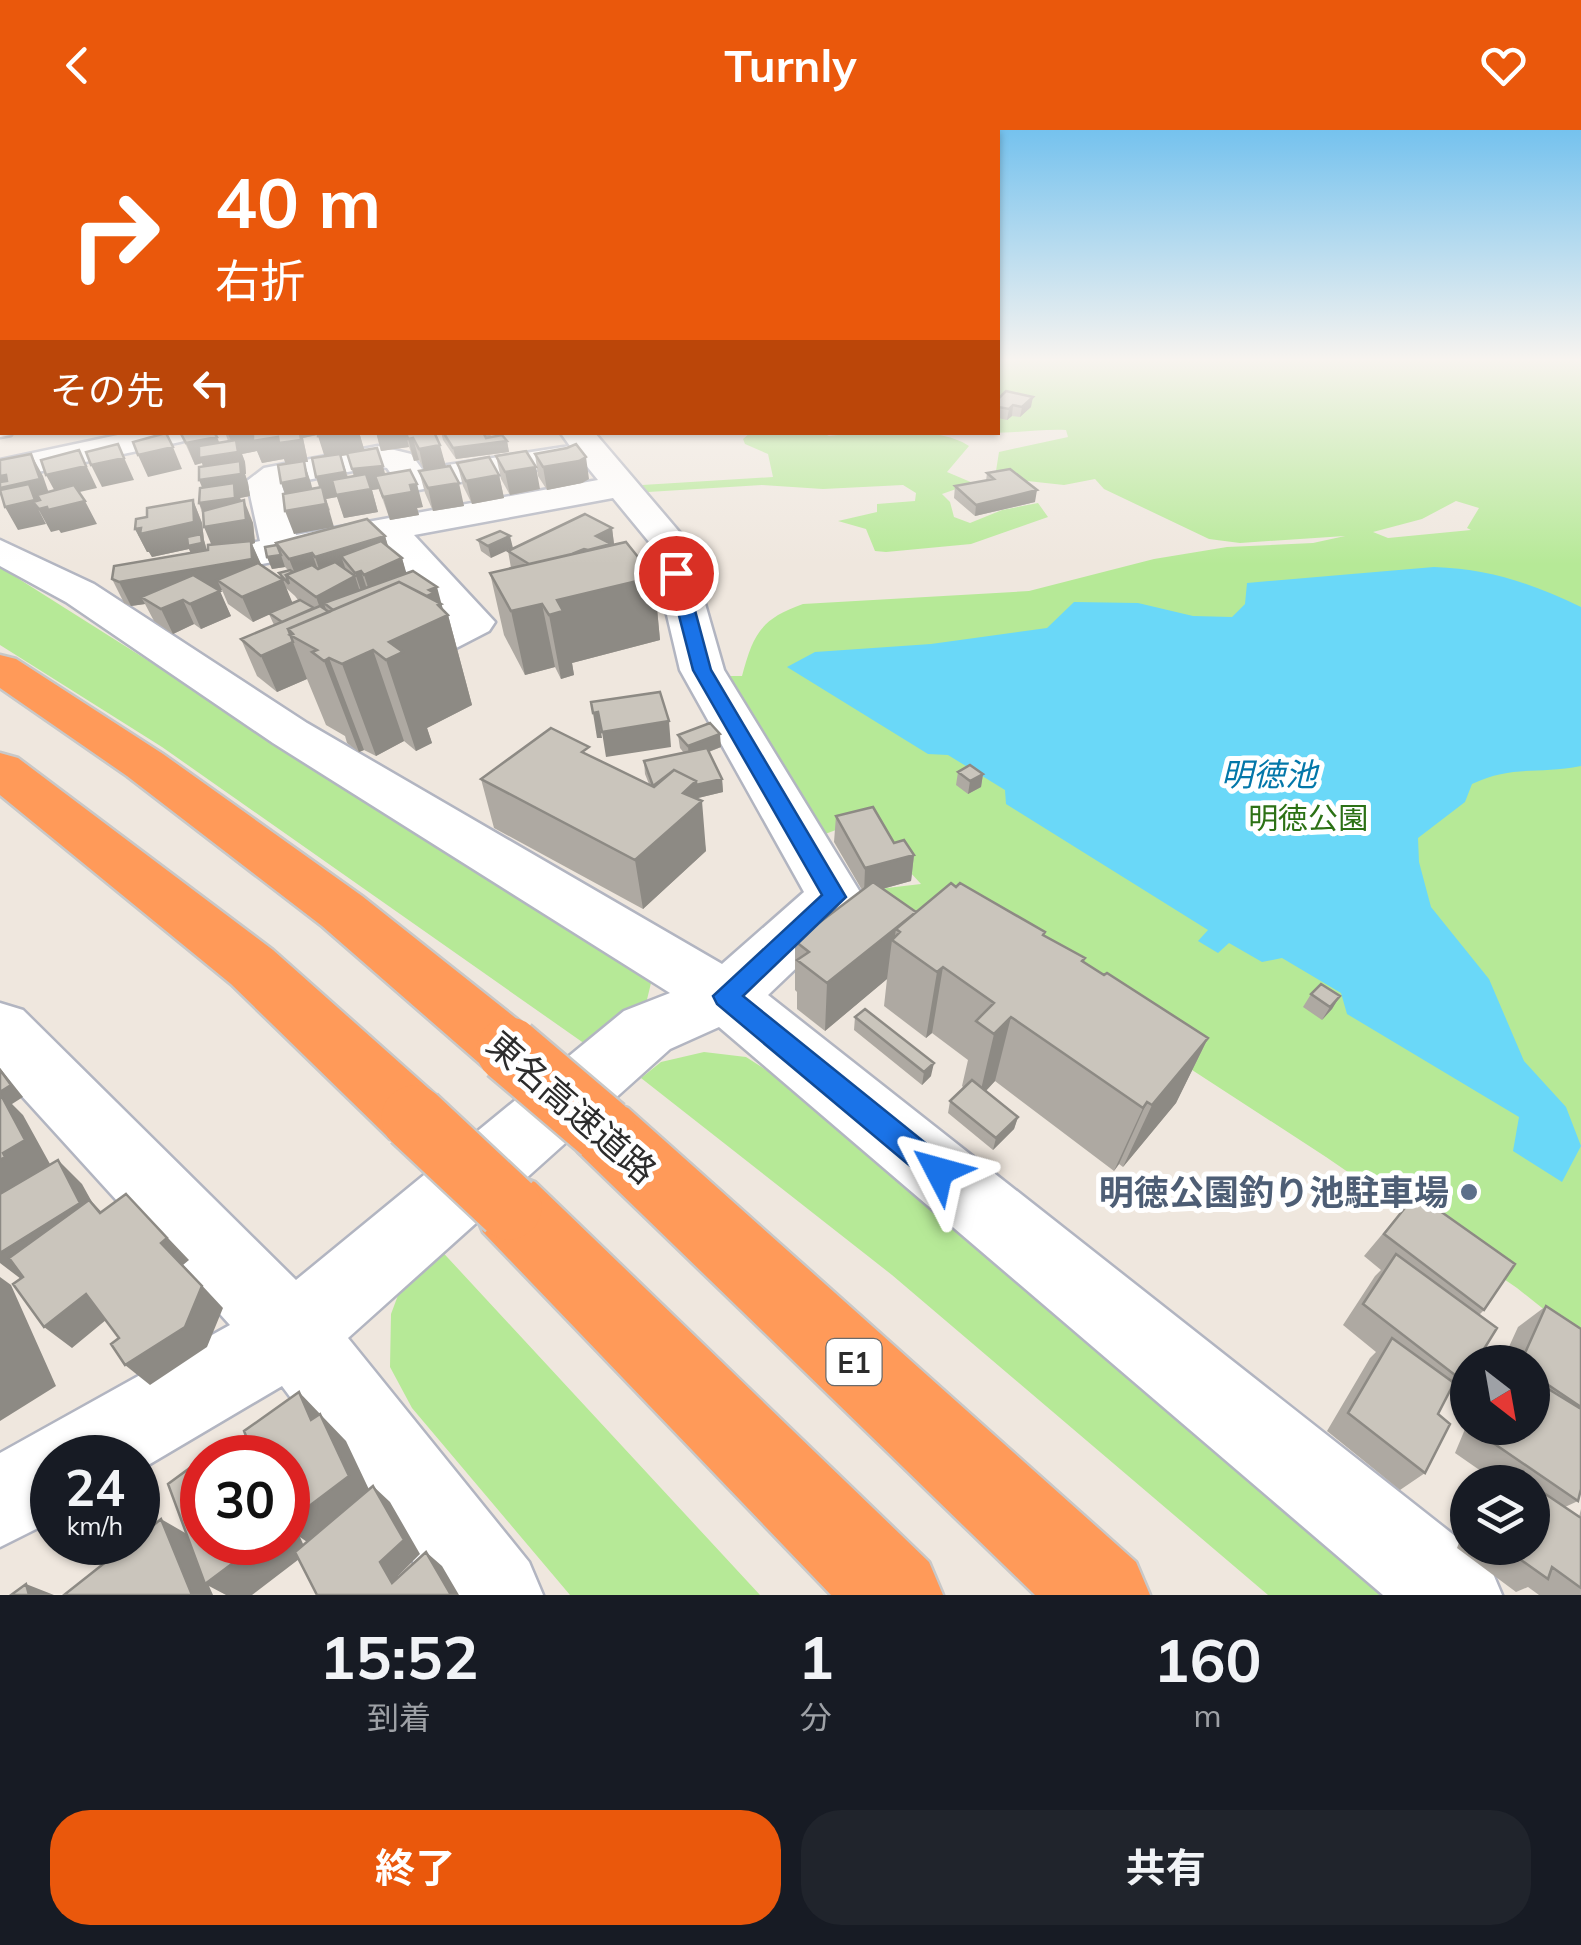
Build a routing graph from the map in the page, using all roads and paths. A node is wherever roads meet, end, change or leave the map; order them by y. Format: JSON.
{"nodes":[{"id":1,"x":166,"y":435,"type":"edge"},
{"id":2,"x":597,"y":457,"type":"edge"},
{"id":3,"x":0,"y":470,"type":"edge"},
{"id":4,"x":388,"y":529,"type":"junction"},
{"id":5,"x":281,"y":548,"type":"junction"},
{"id":6,"x":0,"y":552,"type":"edge"},
{"id":7,"x":116,"y":582,"type":"junction"},
{"id":8,"x":0,"y":668,"type":"edge"},
{"id":9,"x":310,"y":707,"type":"junction"},
{"id":10,"x":0,"y":769,"type":"edge"},
{"id":11,"x":726,"y":996,"type":"junction"},
{"id":12,"x":0,"y":1029,"type":"edge"},
{"id":13,"x":293,"y":1334,"type":"junction"},
{"id":14,"x":117,"y":1435,"type":"edge"},
{"id":15,"x":30,"y":1485,"type":"edge"},
{"id":16,"x":0,"y":1502,"type":"edge"},
{"id":17,"x":496,"y":1595,"type":"edge"},
{"id":18,"x":896,"y":1595,"type":"edge"},
{"id":19,"x":1104,"y":1595,"type":"edge"},
{"id":20,"x":1456,"y":1595,"type":"edge"}],
"edges":[{"from":1,"to":3,"type":"street"},
{"from":2,"to":4,"type":"street"},
{"from":2,"to":5,"type":"street"},
{"from":2,"to":11,"type":"street"},
{"from":4,"to":5,"type":"street"},
{"from":4,"to":9,"type":"street"},
{"from":5,"to":7,"type":"street"},
{"from":6,"to":7,"type":"street"},
{"from":7,"to":9,"type":"street"},
{"from":8,"to":19,"type":"highway","name":"東名高速道路","number":"E1","bridge":true},
{"from":9,"to":11,"type":"street"},
{"from":10,"to":18,"type":"highway","bridge":true},
{"from":11,"to":13,"type":"street"},
{"from":11,"to":20,"type":"street"},
{"from":12,"to":13,"type":"street"},
{"from":13,"to":14,"type":"street"},
{"from":13,"to":17,"type":"street"},
{"from":15,"to":16,"type":"street"}]}
